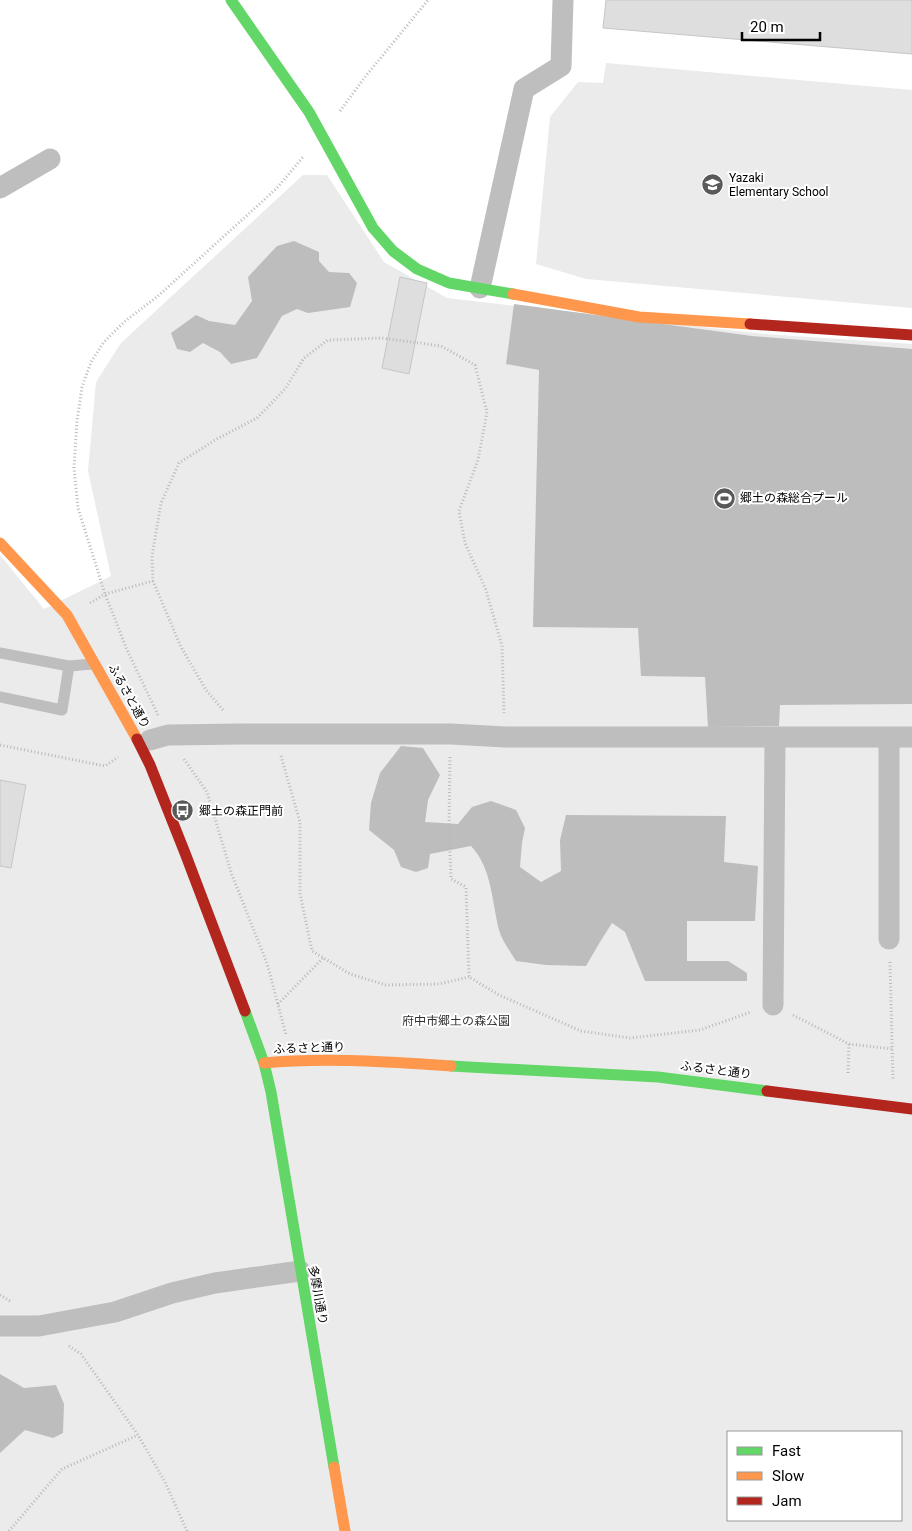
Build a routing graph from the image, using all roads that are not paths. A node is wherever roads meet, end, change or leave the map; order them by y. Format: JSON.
{"nodes":[{"id":1,"x":231,"y":0,"type":"edge"},
{"id":2,"x":564,"y":0,"type":"edge"},
{"id":3,"x":50,"y":160,"type":"dead end"},
{"id":4,"x":0,"y":188,"type":"edge"},
{"id":5,"x":480,"y":288,"type":"junction"},
{"id":6,"x":912,"y":335,"type":"edge"},
{"id":7,"x":0,"y":543,"type":"edge"},
{"id":8,"x":0,"y":653,"type":"edge"},
{"id":9,"x":95,"y":664,"type":"junction"},
{"id":10,"x":69,"y":666,"type":"junction"},
{"id":11,"x":0,"y":697,"type":"edge"},
{"id":12,"x":159,"y":737,"type":"road end"},
{"id":13,"x":774,"y":738,"type":"junction"},
{"id":14,"x":889,"y":738,"type":"junction"},
{"id":15,"x":912,"y":738,"type":"edge"},
{"id":16,"x":889,"y":939,"type":"road end"},
{"id":17,"x":774,"y":1005,"type":"road end"},
{"id":18,"x":264,"y":1063,"type":"junction"},
{"id":19,"x":912,"y":1109,"type":"edge"},
{"id":20,"x":300,"y":1271,"type":"junction"},
{"id":21,"x":0,"y":1326,"type":"edge"},
{"id":22,"x":345,"y":1531,"type":"edge"}],
"edges":[{"from":1,"to":5,"type":"street"},
{"from":2,"to":5,"type":"street"},
{"from":3,"to":4,"type":"street"},
{"from":5,"to":6,"type":"street"},
{"from":7,"to":9,"type":"street","name":"ふるさと通り"},
{"from":8,"to":10,"type":"lane"},
{"from":9,"to":10,"type":"lane"},
{"from":9,"to":18,"type":"street","name":"ふるさと通り"},
{"from":10,"to":11,"type":"lane"},
{"from":12,"to":13,"type":"street"},
{"from":13,"to":14,"type":"street"},
{"from":13,"to":17,"type":"street"},
{"from":14,"to":15,"type":"street"},
{"from":14,"to":16,"type":"street"},
{"from":18,"to":19,"type":"street","name":"ふるさと通り"},
{"from":18,"to":20,"type":"street","name":"多摩川通り"},
{"from":20,"to":21,"type":"street"},
{"from":20,"to":22,"type":"street","name":"多摩川通り"}]}
